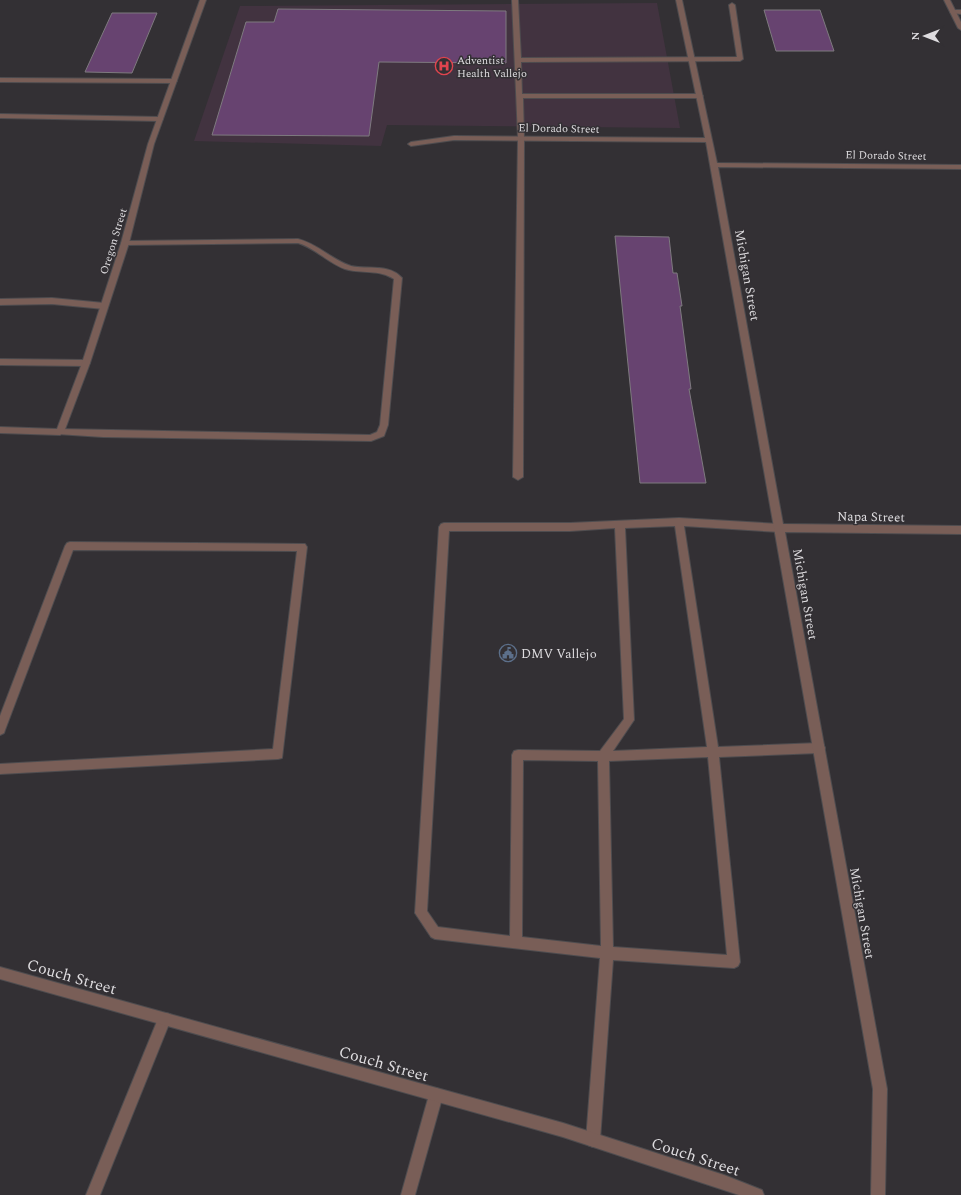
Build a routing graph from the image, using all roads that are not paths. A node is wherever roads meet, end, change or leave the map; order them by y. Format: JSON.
{"nodes":[{"id":1,"x":203,"y":0,"type":"edge"},
{"id":2,"x":515,"y":0,"type":"edge"},
{"id":3,"x":679,"y":0,"type":"edge"},
{"id":4,"x":947,"y":0,"type":"edge"},
{"id":5,"x":732,"y":5,"type":"dead end"},
{"id":6,"x":953,"y":12,"type":"junction"},
{"id":7,"x":961,"y":12,"type":"edge"},
{"id":8,"x":961,"y":28,"type":"edge"},
{"id":9,"x":518,"y":60,"type":"junction"},
{"id":10,"x":692,"y":60,"type":"junction"},
{"id":11,"x":0,"y":80,"type":"edge"},
{"id":12,"x":174,"y":81,"type":"junction"},
{"id":13,"x":519,"y":96,"type":"junction"},
{"id":14,"x":700,"y":96,"type":"junction"},
{"id":15,"x":0,"y":116,"type":"edge"},
{"id":16,"x":160,"y":119,"type":"junction"},
{"id":17,"x":521,"y":138,"type":"junction"},
{"id":18,"x":708,"y":140,"type":"junction"},
{"id":19,"x":411,"y":144,"type":"dead end"},
{"id":20,"x":714,"y":165,"type":"junction"},
{"id":21,"x":961,"y":167,"type":"edge"},
{"id":22,"x":125,"y":243,"type":"junction"},
{"id":23,"x":0,"y":302,"type":"edge"},
{"id":24,"x":104,"y":306,"type":"junction"},
{"id":25,"x":0,"y":362,"type":"edge"},
{"id":26,"x":86,"y":363,"type":"junction"},
{"id":27,"x":0,"y":430,"type":"edge"},
{"id":28,"x":60,"y":432,"type":"junction"},
{"id":29,"x":518,"y":477,"type":"dead end"},
{"id":30,"x":679,"y":522,"type":"junction"},
{"id":31,"x":620,"y":524,"type":"junction"},
{"id":32,"x":780,"y":528,"type":"junction"},
{"id":33,"x":961,"y":530,"type":"edge"},
{"id":34,"x":0,"y":730,"type":"edge"},
{"id":35,"x":819,"y":748,"type":"junction"},
{"id":36,"x":713,"y":753,"type":"junction"},
{"id":37,"x":604,"y":756,"type":"junction"},
{"id":38,"x":0,"y":769,"type":"edge"},
{"id":39,"x":516,"y":942,"type":"junction"},
{"id":40,"x":607,"y":953,"type":"junction"},
{"id":41,"x":0,"y":973,"type":"edge"},
{"id":42,"x":165,"y":1019,"type":"junction"},
{"id":43,"x":436,"y":1095,"type":"junction"},
{"id":44,"x":593,"y":1140,"type":"junction"},
{"id":45,"x":93,"y":1195,"type":"edge"},
{"id":46,"x":408,"y":1195,"type":"edge"},
{"id":47,"x":757,"y":1195,"type":"edge"},
{"id":48,"x":878,"y":1195,"type":"edge"}],
"edges":[{"from":1,"to":12,"type":"street","name":"Oregon Street"},
{"from":2,"to":9,"type":"street"},
{"from":3,"to":10,"type":"street","name":"Michigan Street"},
{"from":4,"to":6,"type":"street"},
{"from":5,"to":10,"type":"street"},
{"from":6,"to":7,"type":"street"},
{"from":6,"to":8,"type":"street"},
{"from":9,"to":10,"type":"street"},
{"from":9,"to":13,"type":"street"},
{"from":10,"to":14,"type":"street","name":"Michigan Street"},
{"from":11,"to":12,"type":"street"},
{"from":12,"to":16,"type":"street","name":"Oregon Street"},
{"from":13,"to":14,"type":"street"},
{"from":13,"to":17,"type":"street"},
{"from":14,"to":18,"type":"street","name":"Michigan Street"},
{"from":15,"to":16,"type":"street"},
{"from":16,"to":22,"type":"street","name":"Oregon Street"},
{"from":17,"to":18,"type":"street","name":"El Dorado Street"},
{"from":17,"to":19,"type":"street","name":"El Dorado Street"},
{"from":17,"to":29,"type":"street"},
{"from":18,"to":20,"type":"street","name":"Michigan Street"},
{"from":20,"to":21,"type":"street","name":"El Dorado Street"},
{"from":20,"to":32,"type":"street","name":"Michigan Street"},
{"from":22,"to":24,"type":"street","name":"Oregon Street"},
{"from":22,"to":28,"type":"street"},
{"from":23,"to":24,"type":"street"},
{"from":24,"to":26,"type":"street","name":"Oregon Street"},
{"from":25,"to":26,"type":"street"},
{"from":26,"to":28,"type":"street","name":"Oregon Street"},
{"from":27,"to":28,"type":"street"},
{"from":30,"to":31,"type":"street","name":"Napa Street"},
{"from":30,"to":32,"type":"street","name":"Napa Street"},
{"from":30,"to":36,"type":"street"},
{"from":31,"to":37,"type":"street"},
{"from":31,"to":39,"type":"street","name":"Napa Street"},
{"from":32,"to":33,"type":"street","name":"Napa Street"},
{"from":32,"to":35,"type":"street","name":"Michigan Street"},
{"from":34,"to":38,"type":"street"},
{"from":35,"to":36,"type":"street"},
{"from":35,"to":48,"type":"street","name":"Michigan Street"},
{"from":36,"to":37,"type":"street"},
{"from":36,"to":40,"type":"street"},
{"from":37,"to":39,"type":"street"},
{"from":37,"to":40,"type":"street"},
{"from":39,"to":40,"type":"street"},
{"from":40,"to":44,"type":"street"},
{"from":41,"to":42,"type":"street","name":"Couch Street"},
{"from":42,"to":43,"type":"street","name":"Couch Street"},
{"from":42,"to":45,"type":"street"},
{"from":43,"to":44,"type":"street","name":"Couch Street"},
{"from":43,"to":46,"type":"street"},
{"from":44,"to":47,"type":"street","name":"Couch Street"}]}
